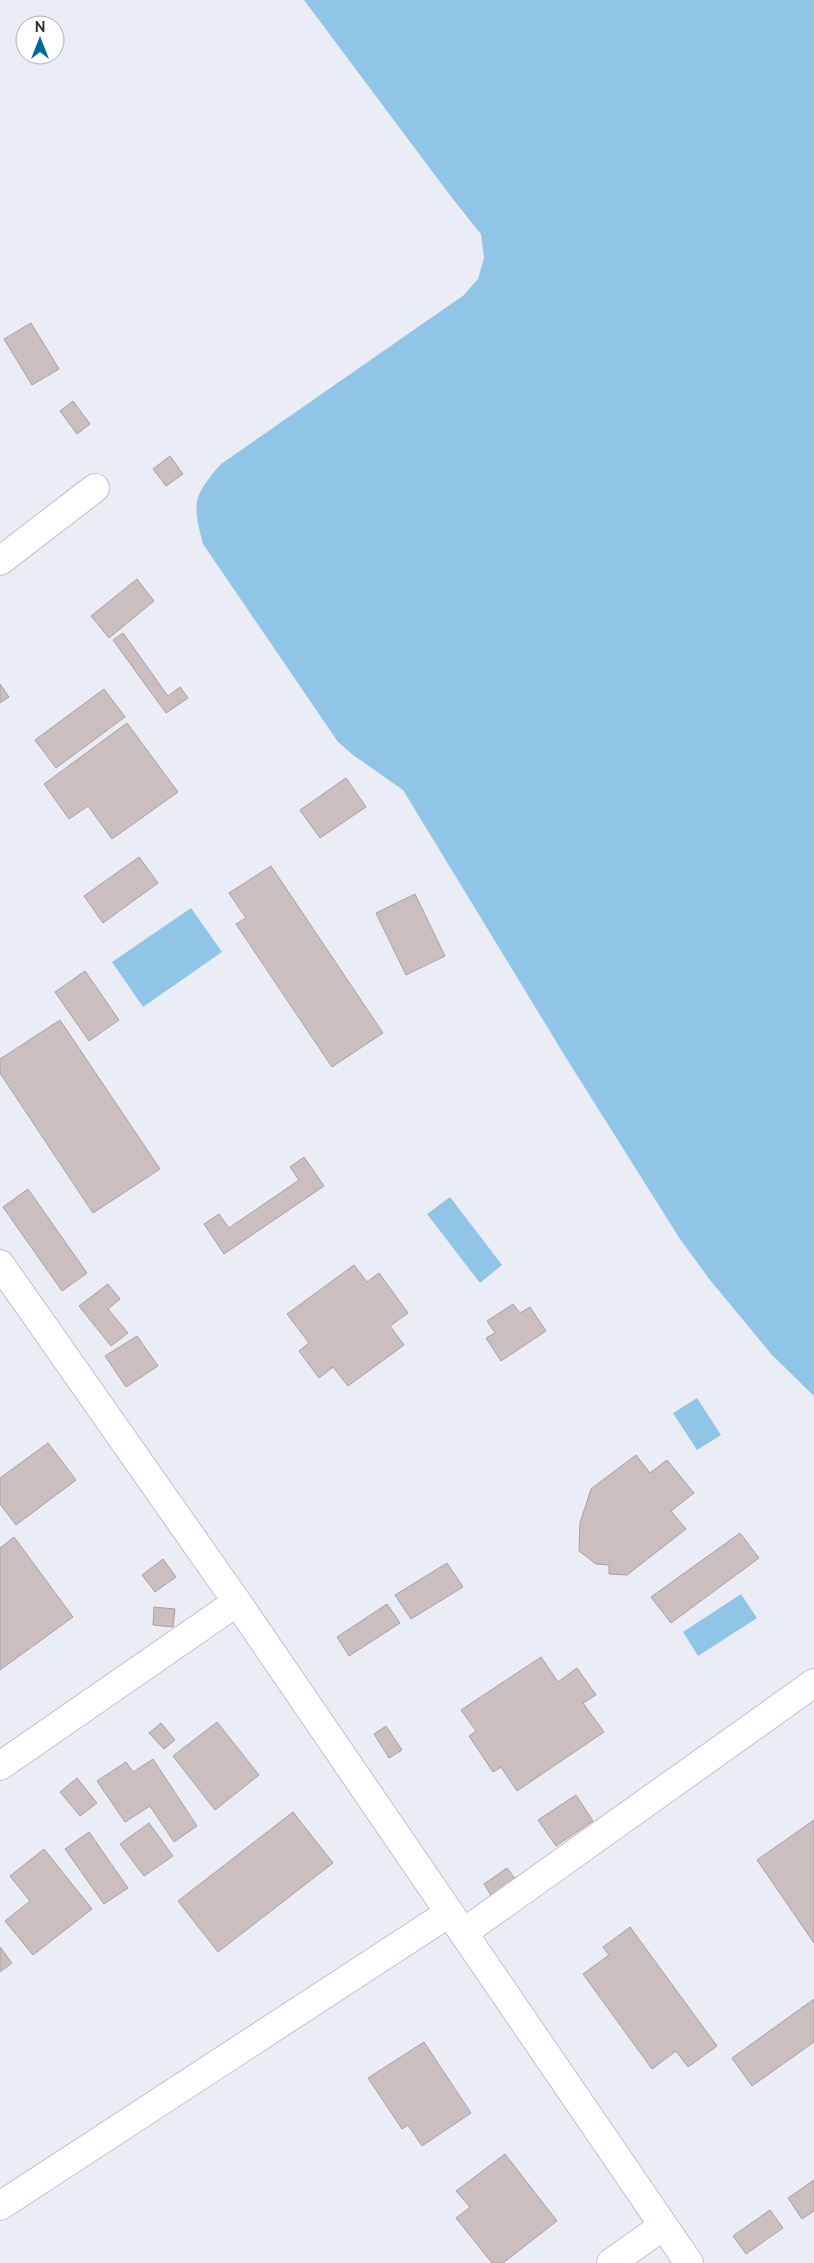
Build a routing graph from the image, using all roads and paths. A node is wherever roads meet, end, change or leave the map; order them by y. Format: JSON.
{"nodes":[{"id":1,"x":95,"y":488,"type":"dead end"},
{"id":2,"x":0,"y":561,"type":"edge"},
{"id":3,"x":0,"y":1264,"type":"edge"},
{"id":4,"x":237,"y":1602,"type":"junction"},
{"id":5,"x":814,"y":1683,"type":"edge"},
{"id":6,"x":0,"y":1766,"type":"edge"},
{"id":7,"x":456,"y":1923,"type":"junction"},
{"id":8,"x":0,"y":2206,"type":"edge"},
{"id":9,"x":663,"y":2226,"type":"junction"},
{"id":10,"x":611,"y":2263,"type":"edge"},
{"id":11,"x":689,"y":2263,"type":"edge"}],
"edges":[{"from":1,"to":2,"type":"street"},
{"from":3,"to":4,"type":"street"},
{"from":4,"to":6,"type":"street"},
{"from":4,"to":7,"type":"street"},
{"from":5,"to":7,"type":"street"},
{"from":7,"to":8,"type":"street"},
{"from":7,"to":9,"type":"street"},
{"from":9,"to":10,"type":"street"},
{"from":9,"to":11,"type":"street"}]}
